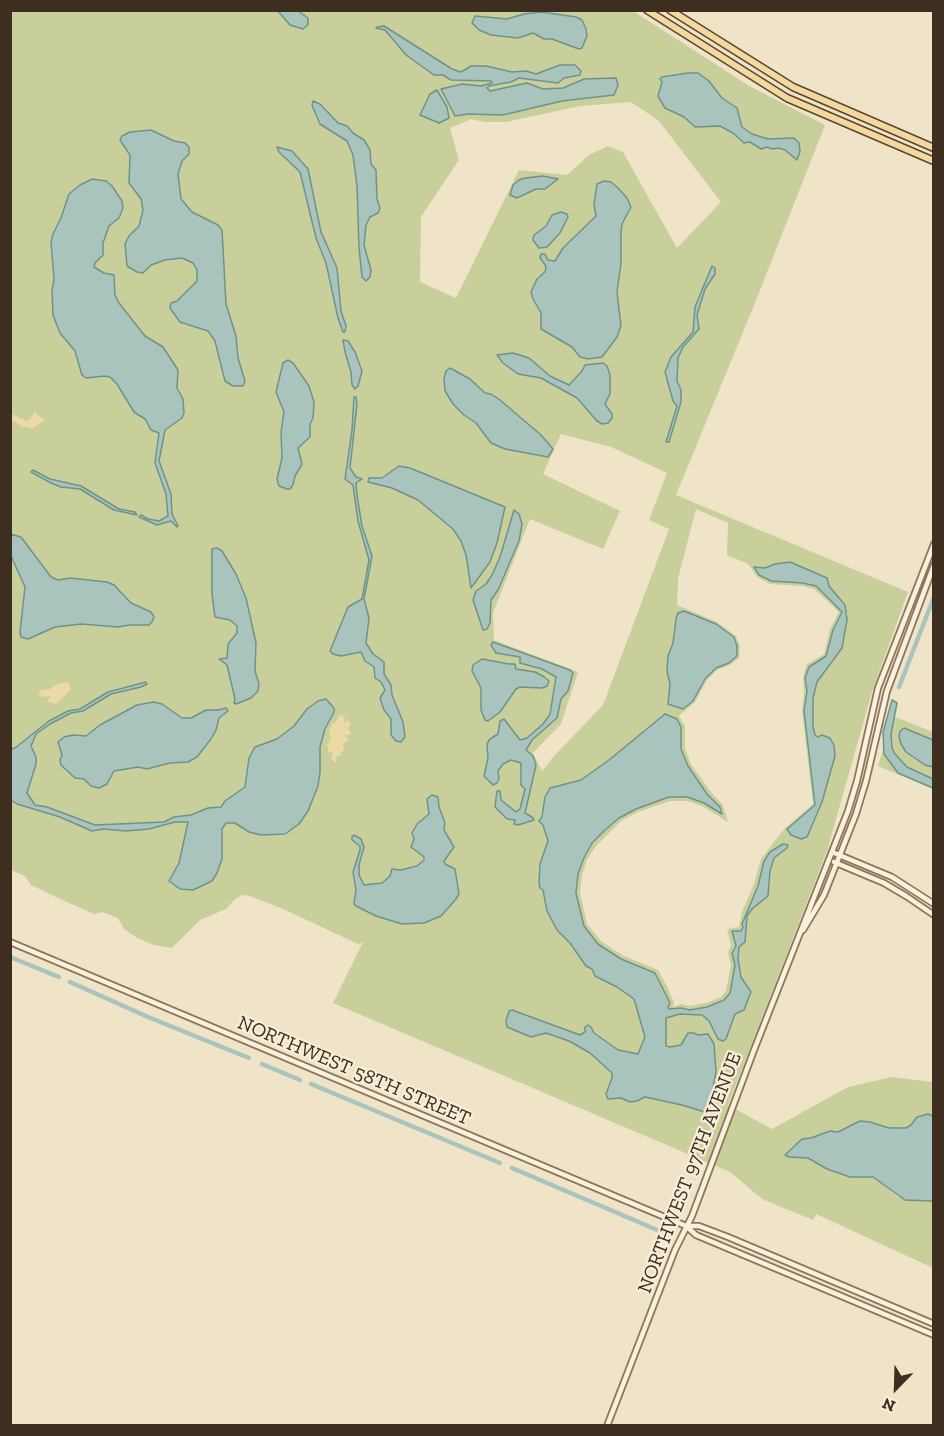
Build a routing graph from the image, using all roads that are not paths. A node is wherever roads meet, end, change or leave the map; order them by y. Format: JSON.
{"nodes":[{"id":1,"x":647,"y":10,"type":"edge"},
{"id":2,"x":670,"y":10,"type":"edge"},
{"id":3,"x":678,"y":15,"type":"junction"},
{"id":4,"x":670,"y":26,"type":"junction"},
{"id":5,"x":842,"y":109,"type":"junction"},
{"id":6,"x":837,"y":121,"type":"junction"},
{"id":7,"x":904,"y":135,"type":"junction"},
{"id":8,"x":888,"y":142,"type":"junction"},
{"id":9,"x":921,"y":143,"type":"junction"},
{"id":10,"x":933,"y":148,"type":"edge"},
{"id":11,"x":933,"y":154,"type":"edge"},
{"id":12,"x":926,"y":158,"type":"junction"},
{"id":13,"x":933,"y":161,"type":"edge"},
{"id":14,"x":933,"y":544,"type":"edge"},
{"id":15,"x":933,"y":565,"type":"edge"},
{"id":16,"x":832,"y":852,"type":"junction"},
{"id":17,"x":840,"y":855,"type":"junction"},
{"id":18,"x":829,"y":860,"type":"junction"},
{"id":19,"x":837,"y":863,"type":"junction"},
{"id":20,"x":894,"y":878,"type":"junction"},
{"id":21,"x":890,"y":886,"type":"junction"},
{"id":22,"x":933,"y":904,"type":"edge"},
{"id":23,"x":933,"y":915,"type":"edge"},
{"id":24,"x":802,"y":932,"type":"junction"},
{"id":25,"x":10,"y":942,"type":"edge"},
{"id":26,"x":686,"y":1226,"type":"junction"},
{"id":27,"x":933,"y":1324,"type":"edge"},
{"id":28,"x":933,"y":1335,"type":"edge"},
{"id":29,"x":607,"y":1425,"type":"edge"}],
"edges":[{"from":1,"to":4,"type":"main road"},
{"from":2,"to":3,"type":"main road"},
{"from":3,"to":4,"type":"main road"},
{"from":3,"to":5,"type":"main road"},
{"from":4,"to":6,"type":"main road"},
{"from":5,"to":6,"type":"main road"},
{"from":5,"to":7,"type":"main road"},
{"from":6,"to":8,"type":"main road"},
{"from":7,"to":8,"type":"main road"},
{"from":7,"to":9,"type":"main road"},
{"from":8,"to":12,"type":"main road"},
{"from":9,"to":10,"type":"main road"},
{"from":9,"to":12,"type":"main road"},
{"from":11,"to":12,"type":"main road"},
{"from":12,"to":13,"type":"main road"},
{"from":14,"to":16,"type":"street","name":"NORTHWEST 97TH AVENUE"},
{"from":15,"to":17,"type":"street","name":"NORTHWEST 97TH AVENUE"},
{"from":16,"to":17,"type":"street"},
{"from":16,"to":18,"type":"street","name":"NORTHWEST 97TH AVENUE"},
{"from":17,"to":19,"type":"street","name":"NORTHWEST 97TH AVENUE"},
{"from":17,"to":20,"type":"street"},
{"from":18,"to":19,"type":"street"},
{"from":18,"to":24,"type":"street","name":"NORTHWEST 97TH AVENUE"},
{"from":19,"to":21,"type":"street"},
{"from":19,"to":24,"type":"street","name":"NORTHWEST 97TH AVENUE"},
{"from":20,"to":21,"type":"street"},
{"from":20,"to":22,"type":"street"},
{"from":21,"to":23,"type":"street"},
{"from":24,"to":26,"type":"street","name":"NORTHWEST 97TH AVENUE"},
{"from":25,"to":26,"type":"street","name":"NORTHWEST 58TH STREET"},
{"from":26,"to":27,"type":"street","name":"NORTHWEST 58TH STREET"},
{"from":26,"to":28,"type":"street","name":"NORTHWEST 58TH STREET"},
{"from":26,"to":29,"type":"street","name":"NORTHWEST 97TH AVENUE"}]}
